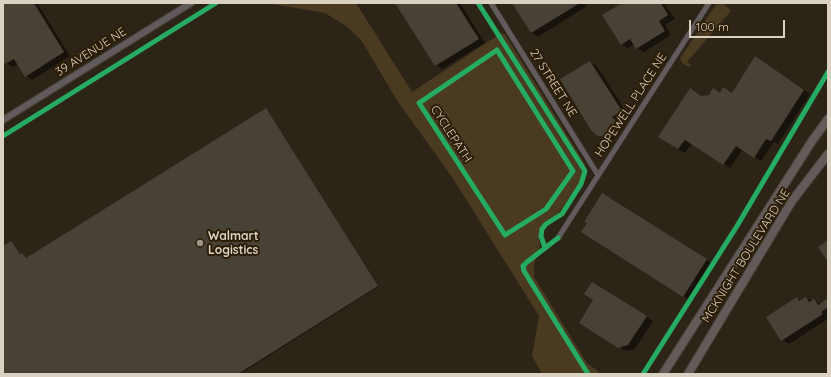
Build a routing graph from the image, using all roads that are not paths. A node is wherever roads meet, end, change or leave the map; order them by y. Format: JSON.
{"nodes":[{"id":1,"x":191,"y":3,"type":"edge"},
{"id":2,"x":492,"y":3,"type":"edge"},
{"id":3,"x":709,"y":3,"type":"edge"},
{"id":4,"x":828,"y":119,"type":"edge"},
{"id":5,"x":3,"y":120,"type":"edge"},
{"id":6,"x":828,"y":154,"type":"edge"},
{"id":7,"x":598,"y":175,"type":"junction"},
{"id":8,"x":558,"y":238,"type":"dead end"},
{"id":9,"x":663,"y":374,"type":"edge"},
{"id":10,"x":688,"y":374,"type":"edge"}],
"edges":[{"from":1,"to":5,"type":"street","name":"39 AVENUE NE"},
{"from":2,"to":7,"type":"street","name":"27 STREET NE"},
{"from":3,"to":7,"type":"street","name":"HOPEWELL PLACE NE"},
{"from":4,"to":9,"type":"main road","name":"MCKNIGHT BOULEVARD NE"},
{"from":6,"to":10,"type":"main road","name":"MCKNIGHT BOULEVARD NE"},
{"from":7,"to":8,"type":"street","name":"HOPEWELL PLACE NE"}]}
